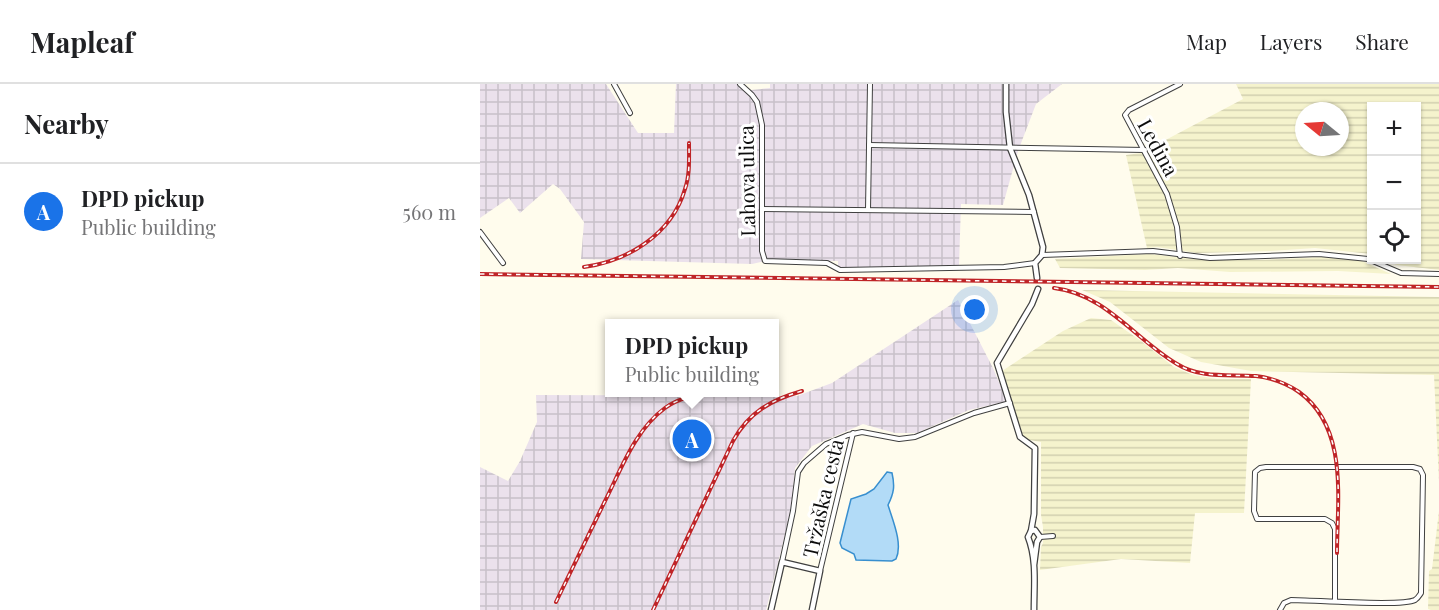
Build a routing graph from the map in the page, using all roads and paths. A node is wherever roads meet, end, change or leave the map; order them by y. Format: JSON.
{"nodes":[{"id":1,"x":614,"y":84,"type":"edge"},
{"id":2,"x":740,"y":84,"type":"edge"},
{"id":3,"x":870,"y":84,"type":"edge"},
{"id":4,"x":1006,"y":84,"type":"edge"},
{"id":5,"x":1180,"y":84,"type":"edge"},
{"id":6,"x":630,"y":113,"type":"dead end"},
{"id":7,"x":868,"y":146,"type":"junction"},
{"id":8,"x":1010,"y":148,"type":"junction"},
{"id":9,"x":1144,"y":150,"type":"junction"},
{"id":10,"x":762,"y":210,"type":"junction"},
{"id":11,"x":868,"y":210,"type":"junction"},
{"id":12,"x":1034,"y":212,"type":"junction"},
{"id":13,"x":480,"y":232,"type":"edge"},
{"id":14,"x":1042,"y":255,"type":"junction"},
{"id":15,"x":1180,"y":256,"type":"junction"},
{"id":16,"x":503,"y":263,"type":"dead end"},
{"id":17,"x":1035,"y":263,"type":"junction"},
{"id":18,"x":1439,"y":274,"type":"edge"},
{"id":19,"x":1038,"y":278,"type":"dead end"},
{"id":20,"x":1038,"y":289,"type":"dead end"},
{"id":21,"x":1010,"y":402,"type":"junction"},
{"id":22,"x":853,"y":433,"type":"junction"},
{"id":23,"x":1034,"y":514,"type":"junction"},
{"id":24,"x":1031,"y":531,"type":"junction"},
{"id":25,"x":1037,"y":531,"type":"junction"},
{"id":26,"x":1053,"y":536,"type":"dead end"},
{"id":27,"x":1040,"y":537,"type":"junction"},
{"id":28,"x":1030,"y":542,"type":"junction"},
{"id":29,"x":1037,"y":542,"type":"junction"},
{"id":30,"x":783,"y":562,"type":"junction"},
{"id":31,"x":1034,"y":564,"type":"junction"},
{"id":32,"x":820,"y":571,"type":"junction"},
{"id":33,"x":1335,"y":601,"type":"junction"},
{"id":34,"x":1281,"y":609,"type":"edge"},
{"id":35,"x":771,"y":610,"type":"edge"},
{"id":36,"x":812,"y":610,"type":"edge"},
{"id":37,"x":1034,"y":610,"type":"edge"}],
"edges":[{"from":1,"to":6,"type":"street"},
{"from":2,"to":10,"type":"street","name":"Lahova ulica"},
{"from":3,"to":7,"type":"street"},
{"from":4,"to":8,"type":"street"},
{"from":5,"to":9,"type":"street","name":"Ledina"},
{"from":7,"to":8,"type":"street"},
{"from":7,"to":11,"type":"street"},
{"from":8,"to":9,"type":"street"},
{"from":8,"to":12,"type":"street"},
{"from":9,"to":15,"type":"street","name":"Ledina"},
{"from":10,"to":11,"type":"street"},
{"from":10,"to":17,"type":"street","name":"Lahova ulica"},
{"from":11,"to":12,"type":"street"},
{"from":12,"to":14,"type":"street"},
{"from":13,"to":16,"type":"street"},
{"from":14,"to":15,"type":"street"},
{"from":14,"to":17,"type":"street"},
{"from":15,"to":18,"type":"street"},
{"from":17,"to":19,"type":"street"},
{"from":20,"to":21,"type":"street"},
{"from":21,"to":22,"type":"street","name":"Tržaška cesta"},
{"from":21,"to":23,"type":"street"},
{"from":22,"to":30,"type":"street","name":"Tržaška cesta"},
{"from":22,"to":32,"type":"street","name":"Tržaška cesta"},
{"from":23,"to":24,"type":"street"},
{"from":23,"to":25,"type":"street"},
{"from":24,"to":25,"type":"street"},
{"from":24,"to":28,"type":"street"},
{"from":25,"to":27,"type":"street"},
{"from":26,"to":27,"type":"street"},
{"from":27,"to":29,"type":"street"},
{"from":28,"to":29,"type":"street"},
{"from":28,"to":31,"type":"street"},
{"from":29,"to":31,"type":"street"},
{"from":30,"to":32,"type":"street","name":"Tržaška cesta"},
{"from":30,"to":35,"type":"street","name":"Tržaška cesta"},
{"from":31,"to":37,"type":"street"},
{"from":32,"to":36,"type":"street","name":"Tržaška cesta"},
{"from":33,"to":33,"type":"street"},
{"from":33,"to":34,"type":"street"}]}
